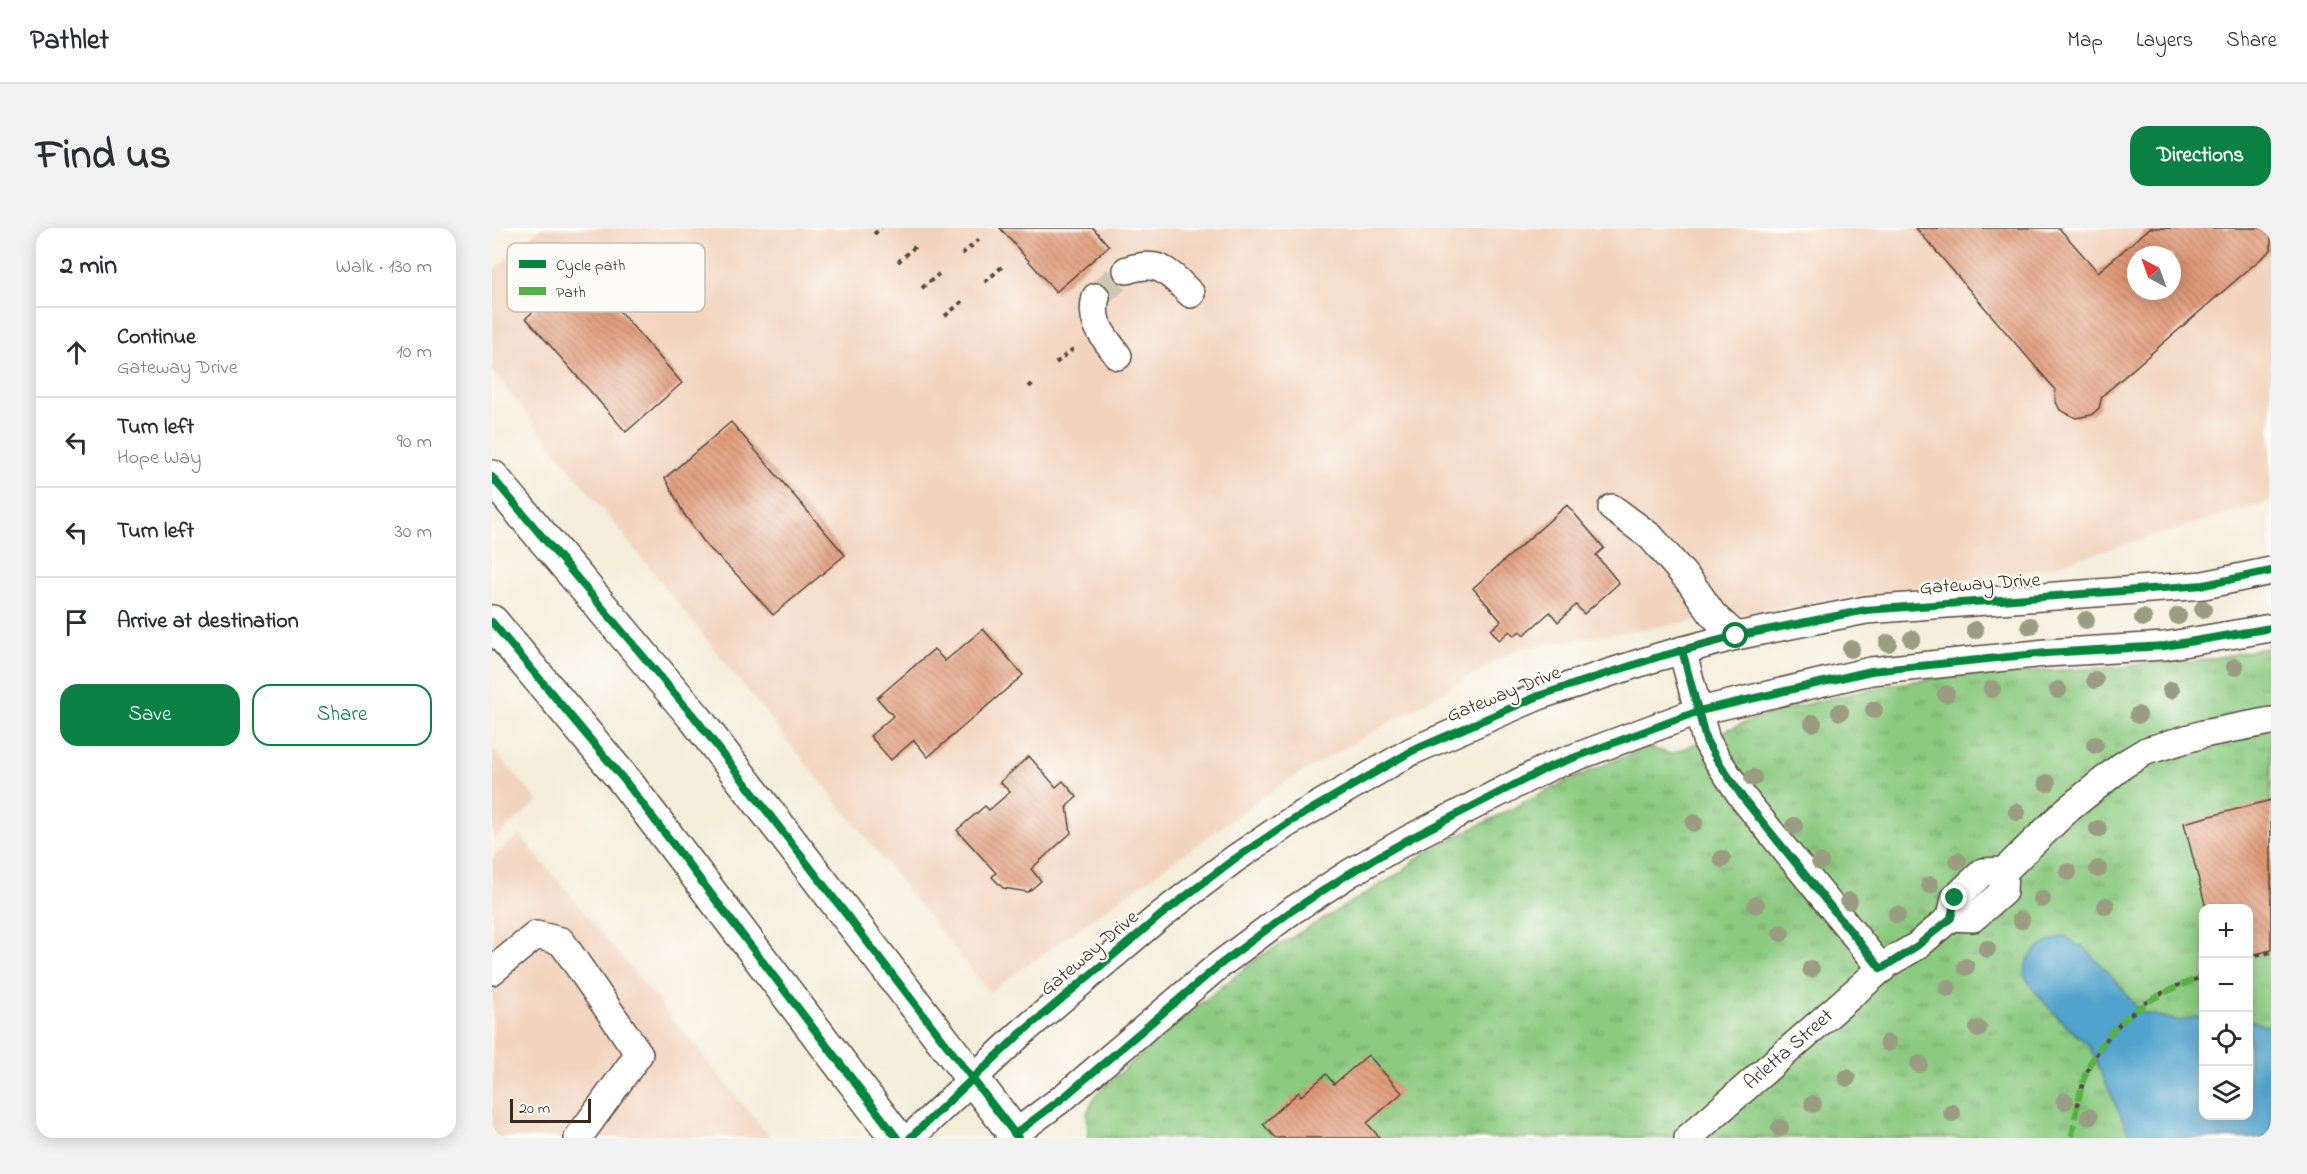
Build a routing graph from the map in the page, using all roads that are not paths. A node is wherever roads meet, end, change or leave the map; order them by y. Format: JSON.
{"nodes":[{"id":1,"x":1127,"y":270,"type":"tunnel mouth"},
{"id":2,"x":1191,"y":294,"type":"dead end"},
{"id":3,"x":1096,"y":297,"type":"dead end"},
{"id":4,"x":1118,"y":356,"type":"dead end"},
{"id":5,"x":492,"y":477,"type":"edge"},
{"id":6,"x":1612,"y":508,"type":"dead end"},
{"id":7,"x":2271,"y":571,"type":"edge"},
{"id":8,"x":492,"y":622,"type":"edge"},
{"id":9,"x":2271,"y":628,"type":"edge"},
{"id":10,"x":1736,"y":636,"type":"junction"},
{"id":11,"x":1682,"y":650,"type":"junction"},
{"id":12,"x":1699,"y":711,"type":"junction"},
{"id":13,"x":2271,"y":721,"type":"edge"},
{"id":14,"x":1885,"y":966,"type":"junction"},
{"id":15,"x":492,"y":971,"type":"edge"},
{"id":16,"x":972,"y":1079,"type":"junction"},
{"id":17,"x":1014,"y":1137,"type":"edge"},
{"id":18,"x":578,"y":1138,"type":"edge"},
{"id":19,"x":897,"y":1138,"type":"edge"},
{"id":20,"x":910,"y":1138,"type":"edge"},
{"id":21,"x":1688,"y":1138,"type":"edge"}],
"edges":[{"from":1,"to":2,"type":"street"},
{"from":3,"to":4,"type":"street"},
{"from":5,"to":16,"type":"main road"},
{"from":6,"to":10,"type":"street"},
{"from":7,"to":10,"type":"street","name":"Gateway Drive"},
{"from":8,"to":19,"type":"main road"},
{"from":9,"to":12,"type":"street"},
{"from":10,"to":11,"type":"street","name":"Gateway Drive"},
{"from":11,"to":12,"type":"street"},
{"from":11,"to":16,"type":"street","name":"Gateway Drive"},
{"from":12,"to":14,"type":"street"},
{"from":12,"to":17,"type":"street"},
{"from":13,"to":14,"type":"street","name":"Arletta Street"},
{"from":14,"to":21,"type":"street","name":"Arletta Street"},
{"from":15,"to":18,"type":"street"},
{"from":16,"to":17,"type":"main road"},
{"from":16,"to":20,"type":"street","name":"Gateway Drive"}]}
